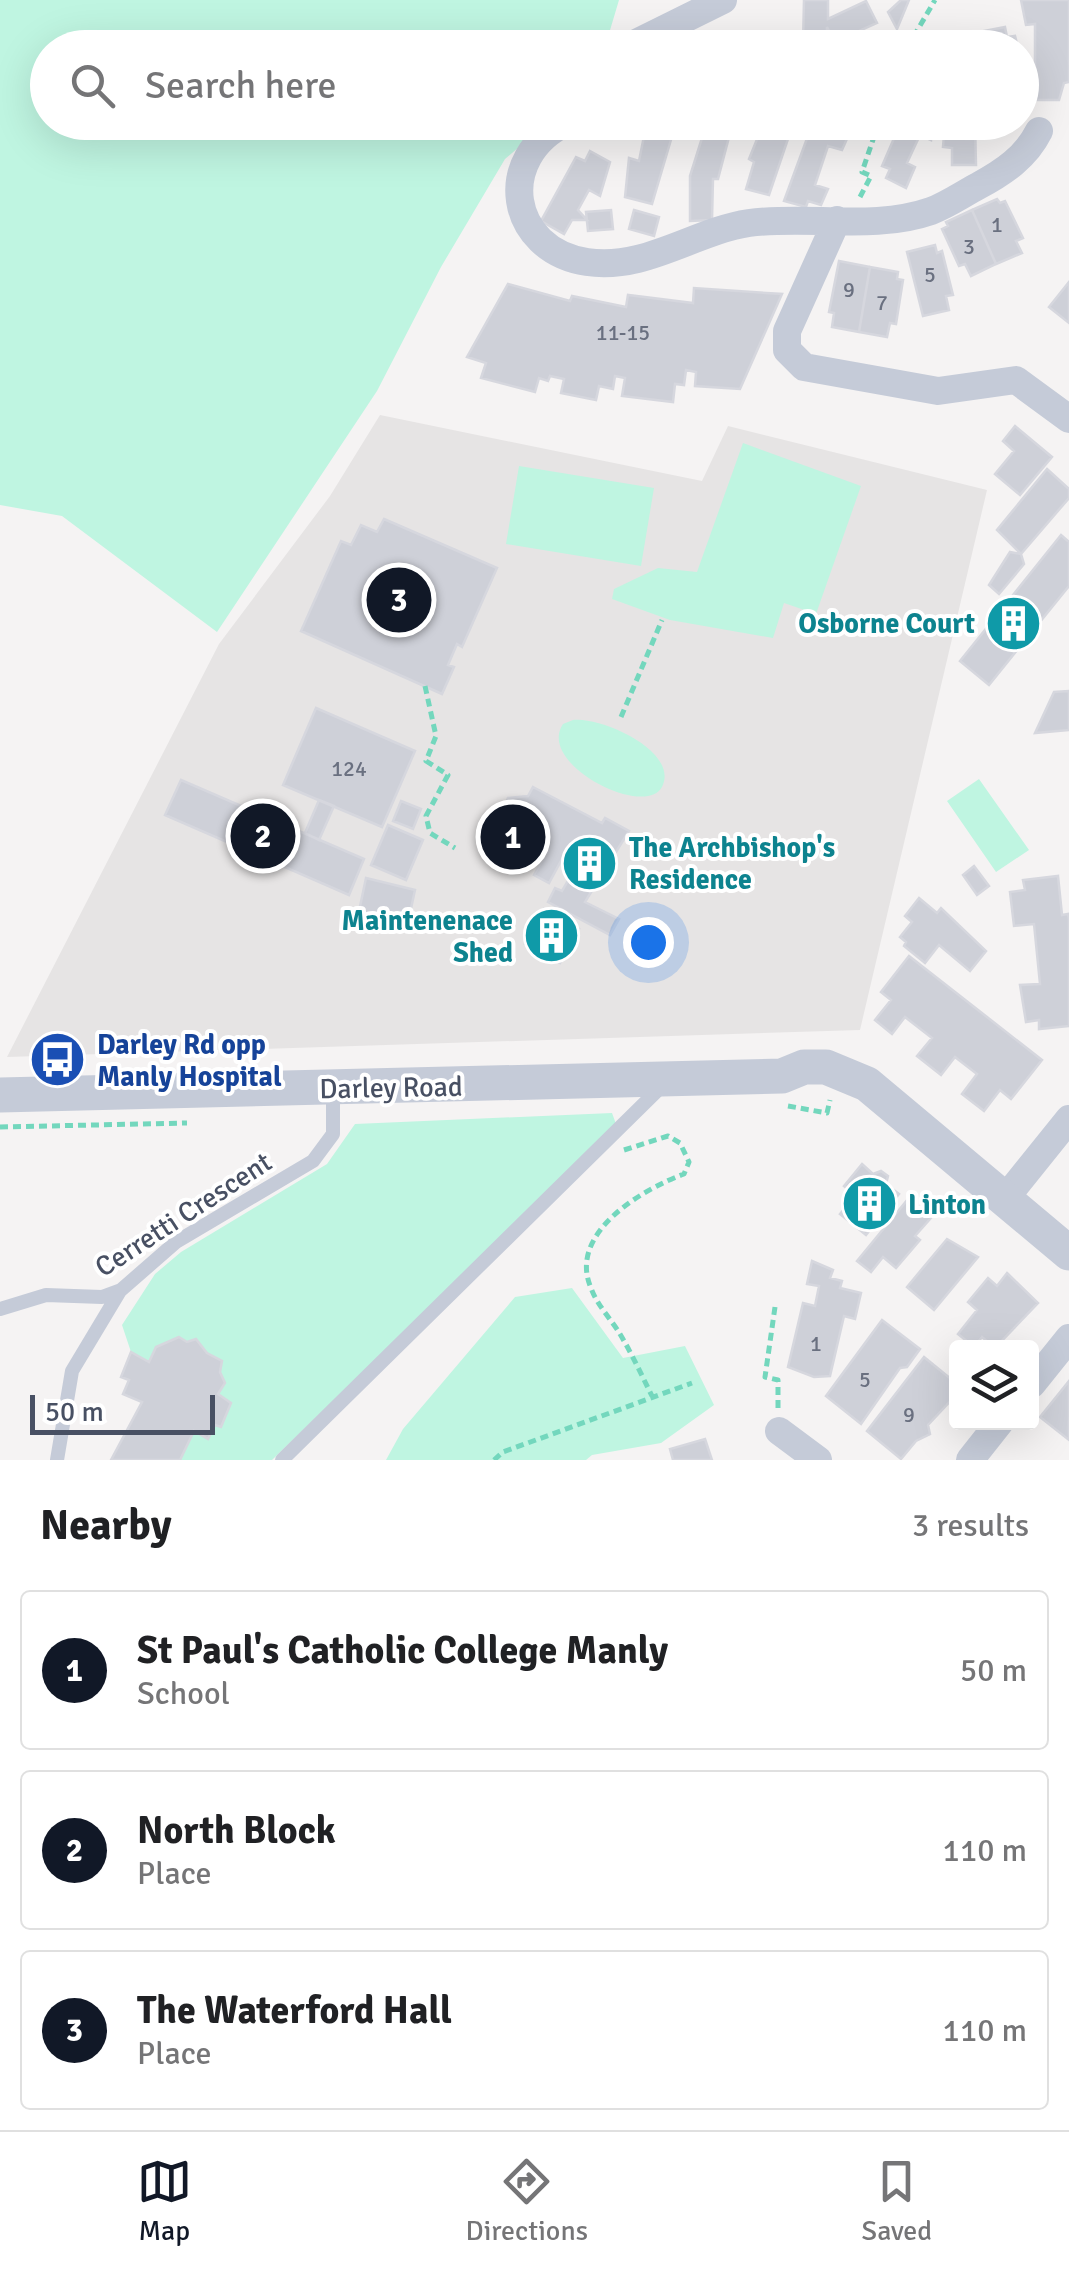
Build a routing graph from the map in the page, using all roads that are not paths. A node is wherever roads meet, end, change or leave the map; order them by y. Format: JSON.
{"nodes":[{"id":1,"x":724,"y":0,"type":"edge"},
{"id":2,"x":663,"y":30,"type":"edge"},
{"id":3,"x":542,"y":140,"type":"edge"},
{"id":4,"x":1034,"y":140,"type":"edge"},
{"id":5,"x":837,"y":220,"type":"junction"},
{"id":6,"x":1069,"y":419,"type":"edge"},
{"id":7,"x":668,"y":1079,"type":"junction"},
{"id":8,"x":333,"y":1088,"type":"junction"},
{"id":9,"x":0,"y":1094,"type":"edge"},
{"id":10,"x":1069,"y":1119,"type":"edge"},
{"id":11,"x":1004,"y":1201,"type":"junction"},
{"id":12,"x":1069,"y":1254,"type":"edge"},
{"id":13,"x":120,"y":1290,"type":"junction"},
{"id":14,"x":0,"y":1309,"type":"edge"},
{"id":15,"x":1069,"y":1338,"type":"edge"},
{"id":16,"x":1039,"y":1375,"type":"edge"},
{"id":17,"x":994,"y":1430,"type":"edge"},
{"id":18,"x":779,"y":1431,"type":"road end"},
{"id":19,"x":57,"y":1460,"type":"edge"},
{"id":20,"x":282,"y":1460,"type":"edge"},
{"id":21,"x":818,"y":1460,"type":"edge"},
{"id":22,"x":970,"y":1460,"type":"edge"}],
"edges":[{"from":1,"to":2,"type":"street"},
{"from":3,"to":5,"type":"street"},
{"from":4,"to":5,"type":"street"},
{"from":5,"to":6,"type":"street"},
{"from":7,"to":8,"type":"street","name":"Darley Road"},
{"from":7,"to":11,"type":"street","name":"Darley Road"},
{"from":7,"to":20,"type":"lane"},
{"from":8,"to":9,"type":"street","name":"Darley Road"},
{"from":8,"to":13,"type":"lane","name":"Cerretti Crescent"},
{"from":10,"to":11,"type":"street"},
{"from":11,"to":12,"type":"street","name":"Darley Road"},
{"from":13,"to":14,"type":"lane","name":"Cerretti Crescent"},
{"from":13,"to":19,"type":"lane"},
{"from":15,"to":16,"type":"street"},
{"from":17,"to":22,"type":"street"},
{"from":18,"to":21,"type":"street"}]}
